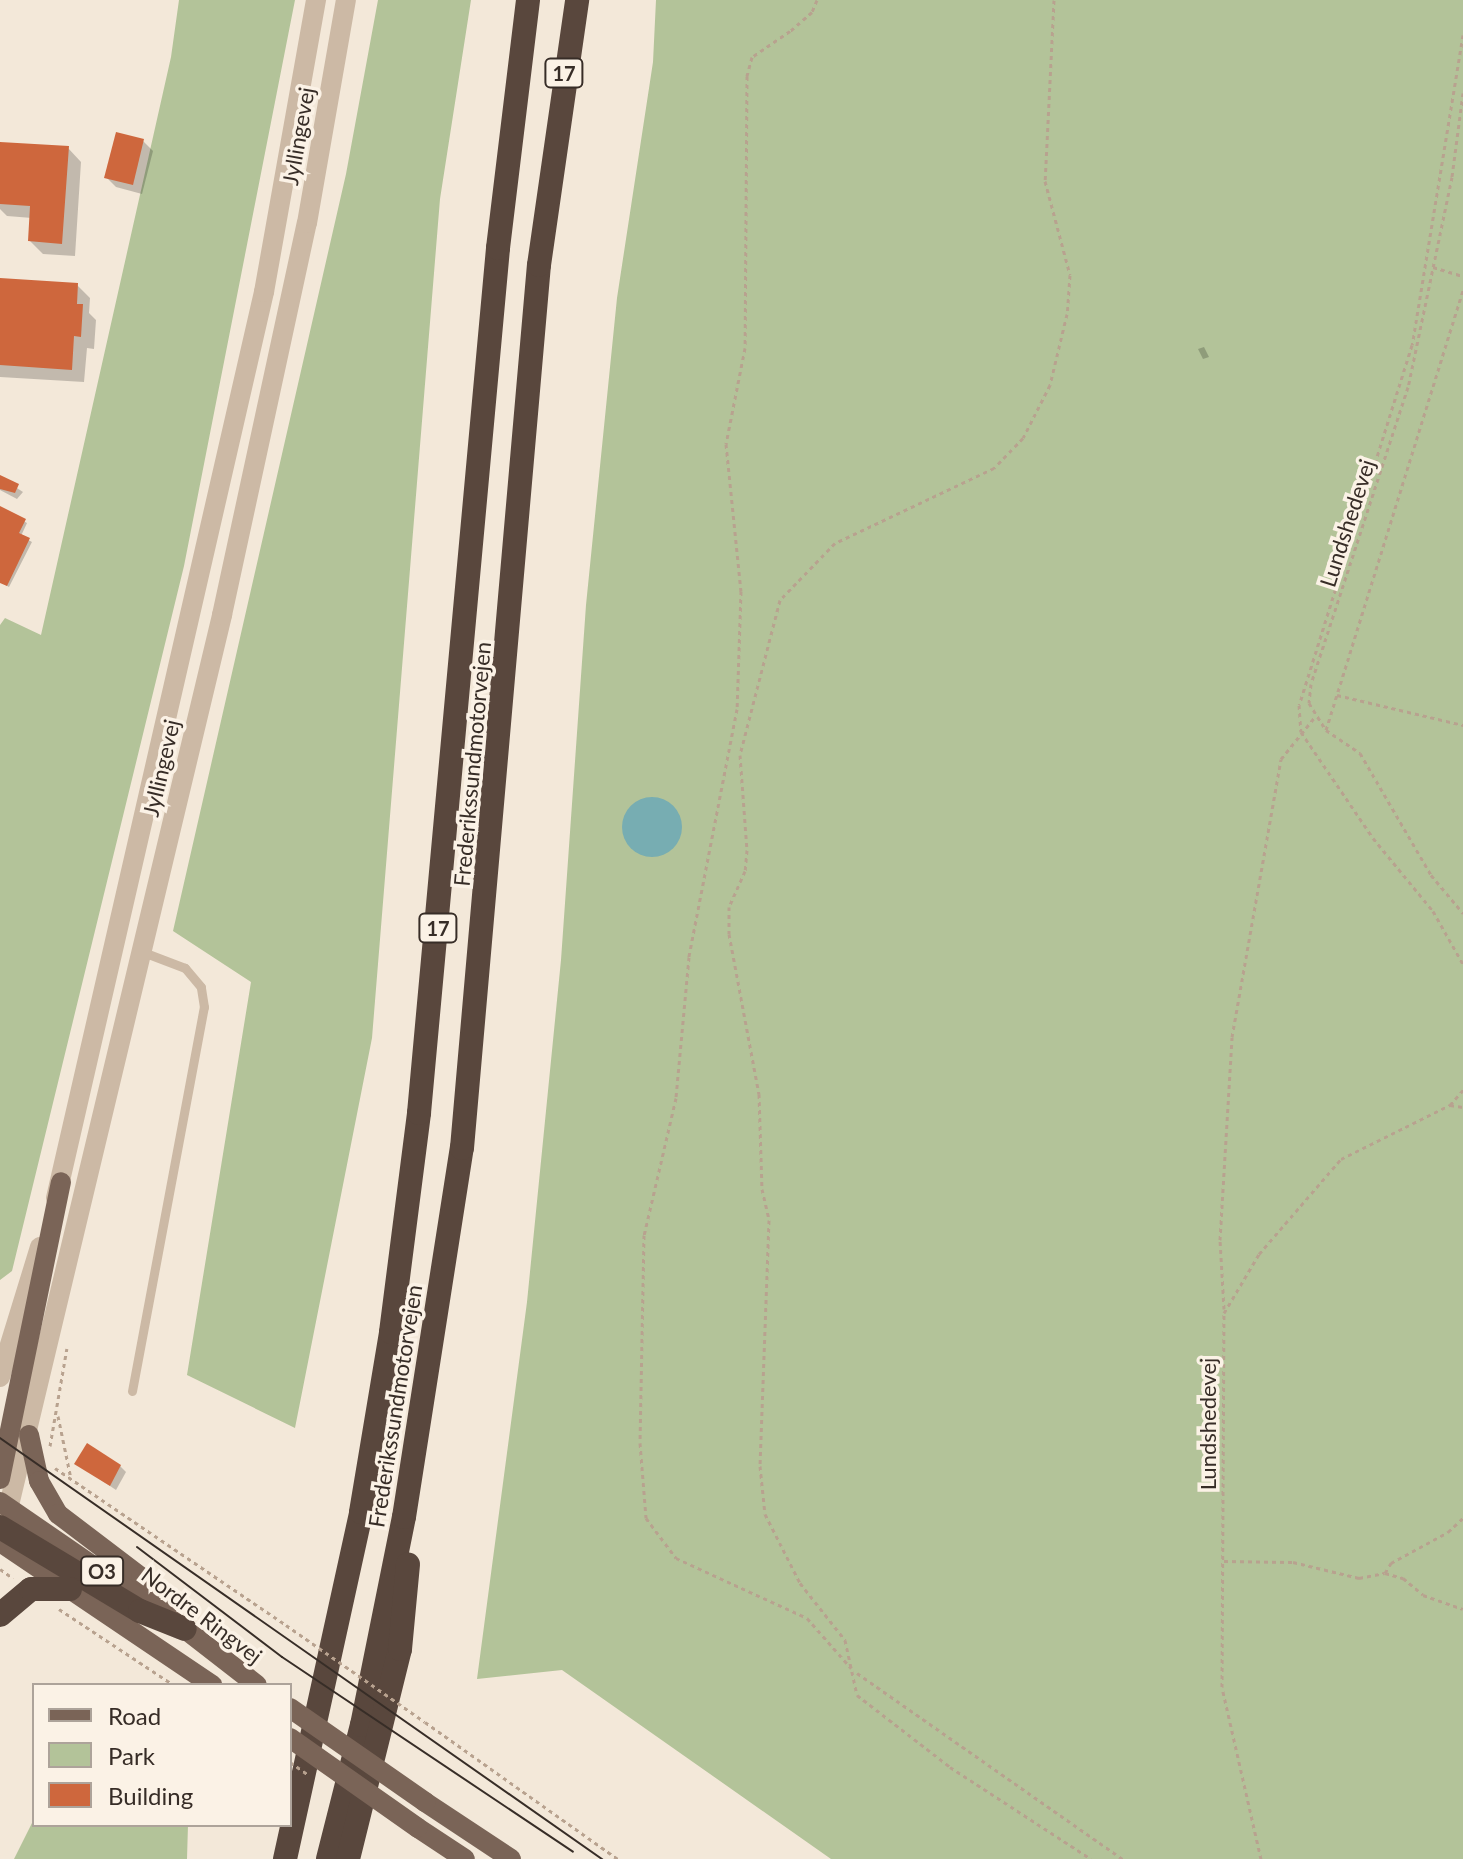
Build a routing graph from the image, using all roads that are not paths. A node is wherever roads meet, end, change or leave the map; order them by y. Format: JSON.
{"nodes":[{"id":1,"x":316,"y":0,"type":"edge"},
{"id":2,"x":346,"y":0,"type":"edge"},
{"id":3,"x":528,"y":0,"type":"edge"},
{"id":4,"x":577,"y":0,"type":"edge"},
{"id":5,"x":143,"y":952,"type":"junction"},
{"id":6,"x":61,"y":1182,"type":"junction"},
{"id":7,"x":0,"y":1377,"type":"edge"},
{"id":8,"x":132,"y":1391,"type":"dead end"},
{"id":9,"x":30,"y":1442,"type":"junction"},
{"id":10,"x":0,"y":1479,"type":"edge"},
{"id":11,"x":404,"y":1517,"type":"junction"},
{"id":12,"x":2,"y":1521,"type":"edge"},
{"id":13,"x":63,"y":1598,"type":"junction"},
{"id":14,"x":0,"y":1615,"type":"edge"},
{"id":15,"x":185,"y":1629,"type":"junction"},
{"id":16,"x":209,"y":1683,"type":"edge"},
{"id":17,"x":254,"y":1683,"type":"edge"},
{"id":18,"x":292,"y":1709,"type":"edge"},
{"id":19,"x":292,"y":1739,"type":"edge"},
{"id":20,"x":292,"y":1823,"type":"edge"},
{"id":21,"x":291,"y":1827,"type":"edge"},
{"id":22,"x":285,"y":1855,"type":"edge"},
{"id":23,"x":328,"y":1859,"type":"edge"},
{"id":24,"x":348,"y":1859,"type":"edge"},
{"id":25,"x":465,"y":1859,"type":"edge"},
{"id":26,"x":511,"y":1859,"type":"edge"}],
"edges":[{"from":1,"to":6,"type":"street","name":"Jyllingevej"},
{"from":2,"to":5,"type":"street","name":"Jyllingevej"},
{"from":3,"to":20,"type":"highway","name":"Frederikssundmotorvejen","number":"17"},
{"from":4,"to":11,"type":"highway","name":"Frederikssundmotorvejen","number":"17"},
{"from":5,"to":8,"type":"lane"},
{"from":5,"to":9,"type":"street","name":"Jyllingevej"},
{"from":6,"to":7,"type":"street","name":"Jyllingevej"},
{"from":6,"to":10,"type":"main road"},
{"from":9,"to":12,"type":"street","name":"Jyllingevej"},
{"from":9,"to":15,"type":"main road","name":"Nordre Ringvej"},
{"from":11,"to":23,"type":"highway","name":"Frederikssundmotorvejen","number":"17"},
{"from":11,"to":24,"type":"highway"},
{"from":12,"to":13,"type":"main road","number":"O3"},
{"from":12,"to":15,"type":"highway"},
{"from":13,"to":14,"type":"highway"},
{"from":13,"to":16,"type":"main road","number":"O3"},
{"from":15,"to":17,"type":"main road","name":"Nordre Ringvej"},
{"from":18,"to":26,"type":"main road","bridge":true},
{"from":19,"to":25,"type":"main road","bridge":true},
{"from":21,"to":22,"type":"highway","name":"Frederikssundmotorvejen","number":"17"}]}
